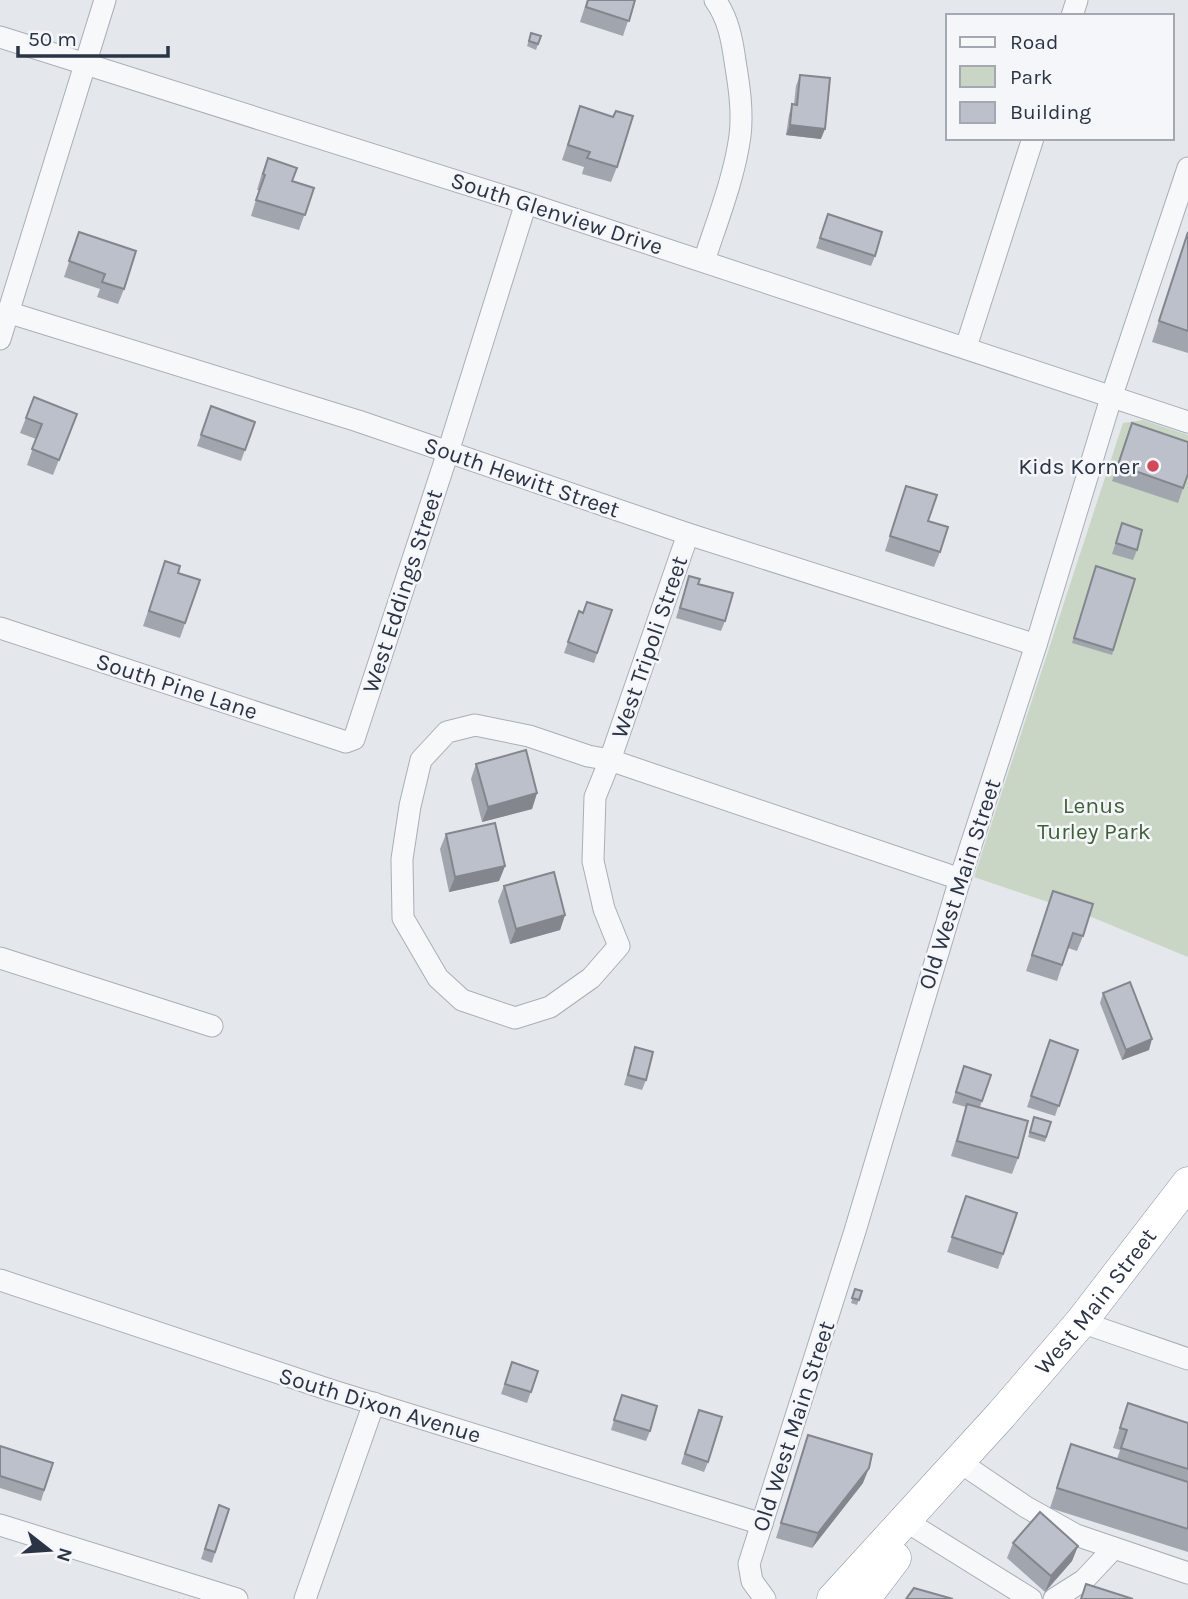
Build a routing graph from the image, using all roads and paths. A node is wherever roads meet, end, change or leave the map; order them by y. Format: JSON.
{"nodes":[{"id":1,"x":105,"y":0,"type":"edge"},
{"id":2,"x":715,"y":0,"type":"edge"},
{"id":3,"x":0,"y":37,"type":"edge"},
{"id":4,"x":85,"y":64,"type":"junction"},
{"id":5,"x":1032,"y":140,"type":"edge"},
{"id":6,"x":1188,"y":168,"type":"edge"},
{"id":7,"x":526,"y":203,"type":"junction"},
{"id":8,"x":704,"y":261,"type":"junction"},
{"id":9,"x":7,"y":312,"type":"junction"},
{"id":10,"x":0,"y":339,"type":"edge"},
{"id":11,"x":966,"y":347,"type":"junction"},
{"id":12,"x":1111,"y":398,"type":"junction"},
{"id":13,"x":1188,"y":422,"type":"edge"},
{"id":14,"x":448,"y":452,"type":"junction"},
{"id":15,"x":688,"y":534,"type":"junction"},
{"id":16,"x":0,"y":628,"type":"edge"},
{"id":17,"x":1036,"y":645,"type":"junction"},
{"id":18,"x":354,"y":739,"type":"joint"},
{"id":19,"x":610,"y":760,"type":"junction"},
{"id":20,"x":960,"y":879,"type":"junction"},
{"id":21,"x":0,"y":958,"type":"edge"},
{"id":22,"x":212,"y":1026,"type":"dead end"},
{"id":23,"x":1188,"y":1183,"type":"edge"},
{"id":24,"x":0,"y":1280,"type":"edge"},
{"id":25,"x":1081,"y":1322,"type":"junction"},
{"id":26,"x":1188,"y":1359,"type":"edge"},
{"id":27,"x":374,"y":1403,"type":"junction"},
{"id":28,"x":1001,"y":1415,"type":"junction"},
{"id":29,"x":964,"y":1465,"type":"junction"},
{"id":30,"x":762,"y":1524,"type":"junction"},
{"id":31,"x":0,"y":1525,"type":"edge"},
{"id":32,"x":917,"y":1528,"type":"junction"},
{"id":33,"x":1114,"y":1548,"type":"junction"},
{"id":34,"x":1188,"y":1573,"type":"edge"},
{"id":35,"x":237,"y":1599,"type":"edge"},
{"id":36,"x":305,"y":1599,"type":"edge"},
{"id":37,"x":765,"y":1599,"type":"edge"},
{"id":38,"x":833,"y":1599,"type":"edge"},
{"id":39,"x":864,"y":1599,"type":"edge"},
{"id":40,"x":1031,"y":1599,"type":"edge"},
{"id":41,"x":1054,"y":1599,"type":"edge"}],
"edges":[{"from":1,"to":4,"type":"street"},
{"from":2,"to":8,"type":"street"},
{"from":3,"to":4,"type":"street","name":"South Glenview Drive"},
{"from":4,"to":7,"type":"street","name":"South Glenview Drive"},
{"from":4,"to":9,"type":"street"},
{"from":5,"to":11,"type":"street"},
{"from":6,"to":12,"type":"street","name":"Old West Main Street"},
{"from":7,"to":8,"type":"street","name":"South Glenview Drive"},
{"from":7,"to":14,"type":"street","name":"West Eddings Street"},
{"from":8,"to":11,"type":"street","name":"South Glenview Drive"},
{"from":9,"to":10,"type":"street"},
{"from":9,"to":14,"type":"street","name":"South Hewitt Street"},
{"from":11,"to":12,"type":"street","name":"South Glenview Drive"},
{"from":12,"to":13,"type":"street","name":"South Glenview Drive"},
{"from":12,"to":17,"type":"street","name":"Old West Main Street"},
{"from":14,"to":15,"type":"street","name":"South Hewitt Street"},
{"from":14,"to":18,"type":"street","name":"West Eddings Street"},
{"from":15,"to":17,"type":"street","name":"South Hewitt Street"},
{"from":15,"to":19,"type":"street","name":"West Tripoli Street"},
{"from":16,"to":18,"type":"street","name":"South Pine Lane"},
{"from":17,"to":20,"type":"street","name":"Old West Main Street"},
{"from":19,"to":19,"type":"street"},
{"from":19,"to":20,"type":"street"},
{"from":20,"to":30,"type":"street","name":"Old West Main Street"},
{"from":21,"to":22,"type":"street"},
{"from":23,"to":25,"type":"highway","name":"West Main Street"},
{"from":24,"to":27,"type":"street","name":"South Dixon Avenue"},
{"from":25,"to":26,"type":"street"},
{"from":25,"to":28,"type":"highway","name":"West Main Street"},
{"from":27,"to":30,"type":"street","name":"South Dixon Avenue"},
{"from":27,"to":36,"type":"street"},
{"from":28,"to":29,"type":"highway","name":"West Main Street"},
{"from":28,"to":38,"type":"highway","name":"West Main Street"},
{"from":29,"to":32,"type":"highway","name":"West Main Street"},
{"from":29,"to":33,"type":"street"},
{"from":30,"to":37,"type":"street","name":"Old West Main Street"},
{"from":31,"to":35,"type":"street"},
{"from":32,"to":39,"type":"highway","name":"West Main Street"},
{"from":32,"to":40,"type":"street"},
{"from":33,"to":34,"type":"street"},
{"from":33,"to":41,"type":"street"}]}
